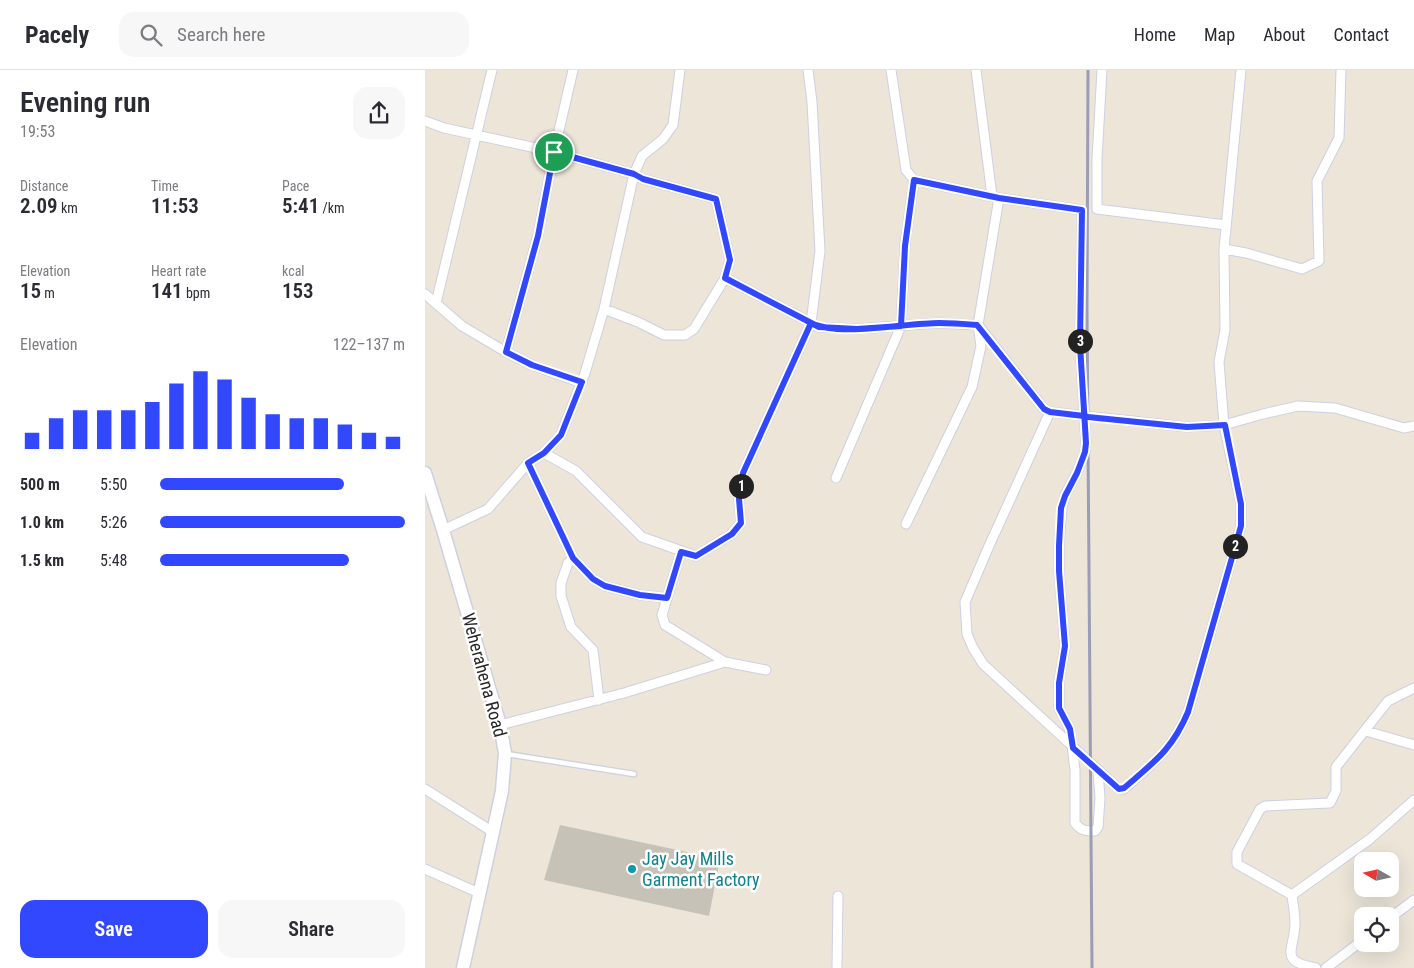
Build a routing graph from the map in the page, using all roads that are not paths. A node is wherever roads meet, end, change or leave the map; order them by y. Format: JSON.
{"nodes":[{"id":1,"x":492,"y":70,"type":"edge"},
{"id":2,"x":573,"y":70,"type":"edge"},
{"id":3,"x":681,"y":70,"type":"edge"},
{"id":4,"x":808,"y":70,"type":"edge"},
{"id":5,"x":891,"y":70,"type":"edge"},
{"id":6,"x":976,"y":70,"type":"edge"},
{"id":7,"x":1102,"y":70,"type":"edge"},
{"id":8,"x":1241,"y":70,"type":"edge"},
{"id":9,"x":1341,"y":70,"type":"edge"},
{"id":10,"x":425,"y":121,"type":"edge"},
{"id":11,"x":476,"y":135,"type":"junction"},
{"id":12,"x":554,"y":152,"type":"junction"},
{"id":13,"x":634,"y":174,"type":"junction"},
{"id":14,"x":914,"y":180,"type":"junction"},
{"id":15,"x":996,"y":197,"type":"junction"},
{"id":16,"x":1226,"y":225,"type":"junction"},
{"id":17,"x":1224,"y":250,"type":"junction"},
{"id":18,"x":725,"y":278,"type":"junction"},
{"id":19,"x":425,"y":294,"type":"edge"},
{"id":20,"x":436,"y":303,"type":"junction"},
{"id":21,"x":604,"y":310,"type":"junction"},
{"id":22,"x":811,"y":323,"type":"junction"},
{"id":23,"x":977,"y":325,"type":"junction"},
{"id":24,"x":901,"y":326,"type":"junction"},
{"id":25,"x":506,"y":352,"type":"junction"},
{"id":26,"x":582,"y":382,"type":"junction"},
{"id":27,"x":1050,"y":412,"type":"junction"},
{"id":28,"x":1084,"y":416,"type":"junction"},
{"id":29,"x":1225,"y":425,"type":"junction"},
{"id":30,"x":1414,"y":426,"type":"edge"},
{"id":31,"x":544,"y":453,"type":"junction"},
{"id":32,"x":528,"y":463,"type":"junction"},
{"id":33,"x":425,"y":473,"type":"edge"},
{"id":34,"x":836,"y":478,"type":"dead end"},
{"id":35,"x":906,"y":524,"type":"dead end"},
{"id":36,"x":443,"y":530,"type":"junction"},
{"id":37,"x":681,"y":552,"type":"junction"},
{"id":38,"x":573,"y":558,"type":"junction"},
{"id":39,"x":667,"y":598,"type":"junction"},
{"id":40,"x":725,"y":662,"type":"junction"},
{"id":41,"x":766,"y":670,"type":"dead end"},
{"id":42,"x":1414,"y":688,"type":"edge"},
{"id":43,"x":599,"y":700,"type":"junction"},
{"id":44,"x":500,"y":725,"type":"junction"},
{"id":45,"x":1366,"y":730,"type":"junction"},
{"id":46,"x":1414,"y":744,"type":"edge"},
{"id":47,"x":1073,"y":748,"type":"junction"},
{"id":48,"x":505,"y":753,"type":"junction"},
{"id":49,"x":1098,"y":772,"type":"junction"},
{"id":50,"x":634,"y":774,"type":"dead end"},
{"id":51,"x":425,"y":789,"type":"edge"},
{"id":52,"x":1414,"y":800,"type":"edge"},
{"id":53,"x":493,"y":832,"type":"junction"},
{"id":54,"x":425,"y":869,"type":"edge"},
{"id":55,"x":479,"y":893,"type":"junction"},
{"id":56,"x":1292,"y":895,"type":"junction"},
{"id":57,"x":837,"y":896,"type":"dead end"},
{"id":58,"x":1414,"y":900,"type":"edge"},
{"id":59,"x":1399,"y":911,"type":"edge"},
{"id":60,"x":1354,"y":947,"type":"edge"},
{"id":61,"x":463,"y":968,"type":"edge"},
{"id":62,"x":837,"y":968,"type":"edge"},
{"id":63,"x":1316,"y":968,"type":"edge"},
{"id":64,"x":1326,"y":968,"type":"edge"}],
"edges":[{"from":1,"to":11,"type":"street"},
{"from":2,"to":12,"type":"street"},
{"from":3,"to":13,"type":"street"},
{"from":4,"to":22,"type":"street"},
{"from":5,"to":14,"type":"street"},
{"from":6,"to":15,"type":"street"},
{"from":7,"to":16,"type":"street"},
{"from":8,"to":16,"type":"street"},
{"from":9,"to":17,"type":"street"},
{"from":10,"to":11,"type":"street"},
{"from":11,"to":12,"type":"street"},
{"from":11,"to":20,"type":"street"},
{"from":12,"to":13,"type":"street"},
{"from":12,"to":25,"type":"street"},
{"from":13,"to":18,"type":"street"},
{"from":13,"to":21,"type":"street"},
{"from":14,"to":15,"type":"street"},
{"from":14,"to":24,"type":"street"},
{"from":15,"to":23,"type":"street"},
{"from":15,"to":28,"type":"street"},
{"from":16,"to":17,"type":"street"},
{"from":17,"to":29,"type":"street"},
{"from":18,"to":21,"type":"street"},
{"from":18,"to":22,"type":"street"},
{"from":19,"to":20,"type":"street"},
{"from":20,"to":25,"type":"street"},
{"from":21,"to":26,"type":"street"},
{"from":22,"to":24,"type":"street"},
{"from":22,"to":37,"type":"street"},
{"from":23,"to":24,"type":"street"},
{"from":23,"to":27,"type":"street"},
{"from":23,"to":35,"type":"street"},
{"from":24,"to":34,"type":"street"},
{"from":25,"to":26,"type":"street"},
{"from":26,"to":31,"type":"street"},
{"from":27,"to":28,"type":"street"},
{"from":27,"to":47,"type":"street"},
{"from":28,"to":29,"type":"street"},
{"from":28,"to":47,"type":"street"},
{"from":29,"to":30,"type":"street"},
{"from":29,"to":49,"type":"street"},
{"from":31,"to":32,"type":"street"},
{"from":31,"to":37,"type":"street"},
{"from":32,"to":36,"type":"street"},
{"from":32,"to":38,"type":"street"},
{"from":33,"to":36,"type":"main road","name":"Weherahena Road"},
{"from":36,"to":44,"type":"main road","name":"Weherahena Road"},
{"from":37,"to":39,"type":"street"},
{"from":38,"to":39,"type":"street"},
{"from":38,"to":43,"type":"street"},
{"from":39,"to":40,"type":"street"},
{"from":40,"to":41,"type":"street"},
{"from":40,"to":43,"type":"street"},
{"from":42,"to":45,"type":"street"},
{"from":43,"to":44,"type":"street"},
{"from":44,"to":48,"type":"main road","name":"Weherahena Road"},
{"from":45,"to":46,"type":"street"},
{"from":45,"to":56,"type":"street"},
{"from":47,"to":49,"type":"street"},
{"from":47,"to":49,"type":"street"},
{"from":48,"to":50,"type":"lane"},
{"from":48,"to":53,"type":"main road","name":"Weherahena Road"},
{"from":51,"to":53,"type":"street"},
{"from":52,"to":56,"type":"street"},
{"from":53,"to":55,"type":"main road","name":"Weherahena Road"},
{"from":54,"to":55,"type":"street"},
{"from":55,"to":61,"type":"main road","name":"Weherahena Road"},
{"from":56,"to":63,"type":"street"},
{"from":57,"to":62,"type":"street"},
{"from":58,"to":59,"type":"street"},
{"from":60,"to":64,"type":"street"}]}
